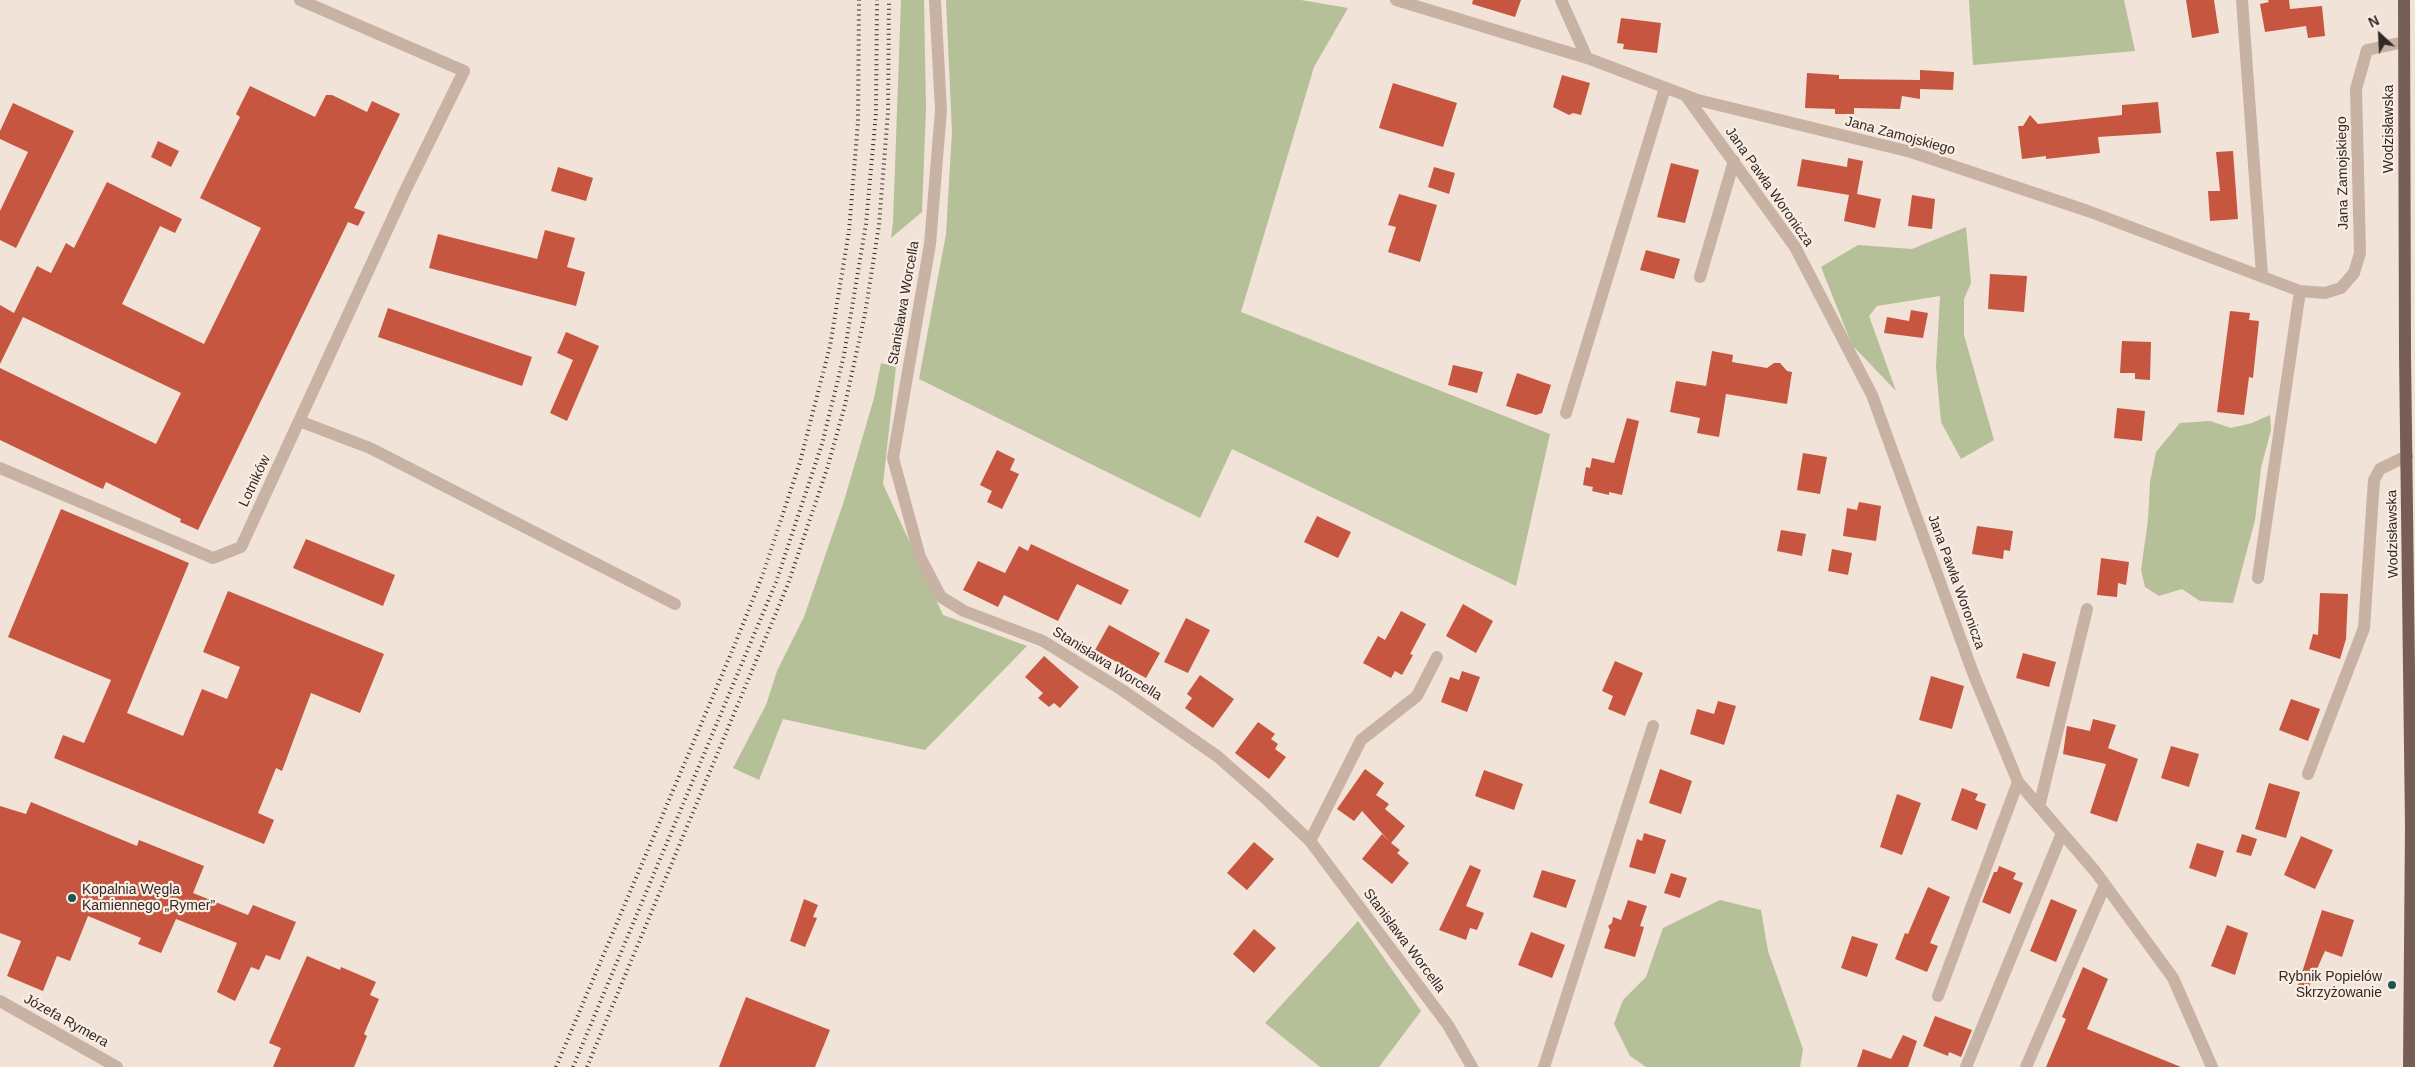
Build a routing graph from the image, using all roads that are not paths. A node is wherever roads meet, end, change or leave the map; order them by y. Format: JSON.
{"nodes":[{"id":1,"x":300,"y":0,"type":"edge"},
{"id":2,"x":936,"y":0,"type":"edge"},
{"id":3,"x":1396,"y":0,"type":"edge"},
{"id":4,"x":1561,"y":0,"type":"edge"},
{"id":5,"x":2242,"y":0,"type":"edge"},
{"id":6,"x":2404,"y":0,"type":"edge"},
{"id":7,"x":2404,"y":42,"type":"junction"},
{"id":8,"x":1587,"y":58,"type":"junction"},
{"id":9,"x":1665,"y":88,"type":"junction"},
{"id":10,"x":1686,"y":96,"type":"junction"},
{"id":11,"x":1734,"y":161,"type":"junction"},
{"id":12,"x":2262,"y":275,"type":"junction"},
{"id":13,"x":1700,"y":277,"type":"dead end"},
{"id":14,"x":2410,"y":284,"type":"edge"},
{"id":15,"x":2300,"y":291,"type":"junction"},
{"id":16,"x":1566,"y":413,"type":"dead end"},
{"id":17,"x":299,"y":421,"type":"junction"},
{"id":18,"x":2407,"y":456,"type":"junction"},
{"id":19,"x":0,"y":468,"type":"edge"},
{"id":20,"x":2258,"y":578,"type":"dead end"},
{"id":21,"x":675,"y":604,"type":"dead end"},
{"id":22,"x":2087,"y":609,"type":"dead end"},
{"id":23,"x":1437,"y":657,"type":"dead end"},
{"id":24,"x":1653,"y":726,"type":"dead end"},
{"id":25,"x":2308,"y":774,"type":"dead end"},
{"id":26,"x":2018,"y":782,"type":"junction"},
{"id":27,"x":2039,"y":807,"type":"junction"},
{"id":28,"x":2062,"y":833,"type":"junction"},
{"id":29,"x":1310,"y":841,"type":"junction"},
{"id":30,"x":2105,"y":885,"type":"junction"},
{"id":31,"x":1938,"y":996,"type":"dead end"},
{"id":32,"x":0,"y":1001,"type":"edge"},
{"id":33,"x":118,"y":1067,"type":"edge"},
{"id":34,"x":1472,"y":1067,"type":"edge"},
{"id":35,"x":1544,"y":1067,"type":"edge"},
{"id":36,"x":1966,"y":1067,"type":"edge"},
{"id":37,"x":2026,"y":1067,"type":"edge"},
{"id":38,"x":2212,"y":1067,"type":"edge"},
{"id":39,"x":2409,"y":1067,"type":"edge"}],
"edges":[{"from":1,"to":17,"type":"street","name":"Lotników"},
{"from":2,"to":29,"type":"street","name":"Stanisława Worcella"},
{"from":3,"to":8,"type":"street","name":"Jana Zamojskiego"},
{"from":4,"to":8,"type":"street"},
{"from":5,"to":12,"type":"street"},
{"from":6,"to":7,"type":"main road","name":"Wodzisławska"},
{"from":7,"to":14,"type":"main road","name":"Wodzisławska"},
{"from":7,"to":15,"type":"street","name":"Jana Zamojskiego"},
{"from":8,"to":9,"type":"street","name":"Jana Zamojskiego"},
{"from":9,"to":10,"type":"street","name":"Jana Zamojskiego"},
{"from":9,"to":16,"type":"street"},
{"from":10,"to":11,"type":"street","name":"Jana Pawła Woronicza"},
{"from":10,"to":12,"type":"street","name":"Jana Zamojskiego"},
{"from":11,"to":13,"type":"street"},
{"from":11,"to":26,"type":"street","name":"Jana Pawła Woronicza"},
{"from":12,"to":15,"type":"street","name":"Jana Zamojskiego"},
{"from":14,"to":18,"type":"main road","name":"Wodzisławska"},
{"from":15,"to":20,"type":"street"},
{"from":17,"to":19,"type":"street","name":"Lotników"},
{"from":17,"to":21,"type":"street"},
{"from":18,"to":25,"type":"street"},
{"from":18,"to":39,"type":"main road","name":"Wodzisławska"},
{"from":22,"to":27,"type":"street"},
{"from":23,"to":29,"type":"street"},
{"from":24,"to":35,"type":"street"},
{"from":26,"to":27,"type":"street","name":"Jana Pawła Woronicza"},
{"from":26,"to":31,"type":"street"},
{"from":27,"to":28,"type":"street","name":"Jana Pawła Woronicza"},
{"from":28,"to":30,"type":"street","name":"Jana Pawła Woronicza"},
{"from":28,"to":36,"type":"street"},
{"from":29,"to":34,"type":"street","name":"Stanisława Worcella"},
{"from":30,"to":37,"type":"street"},
{"from":30,"to":38,"type":"street","name":"Jana Pawła Woronicza"},
{"from":32,"to":33,"type":"street","name":"Józefa Rymera"}]}
